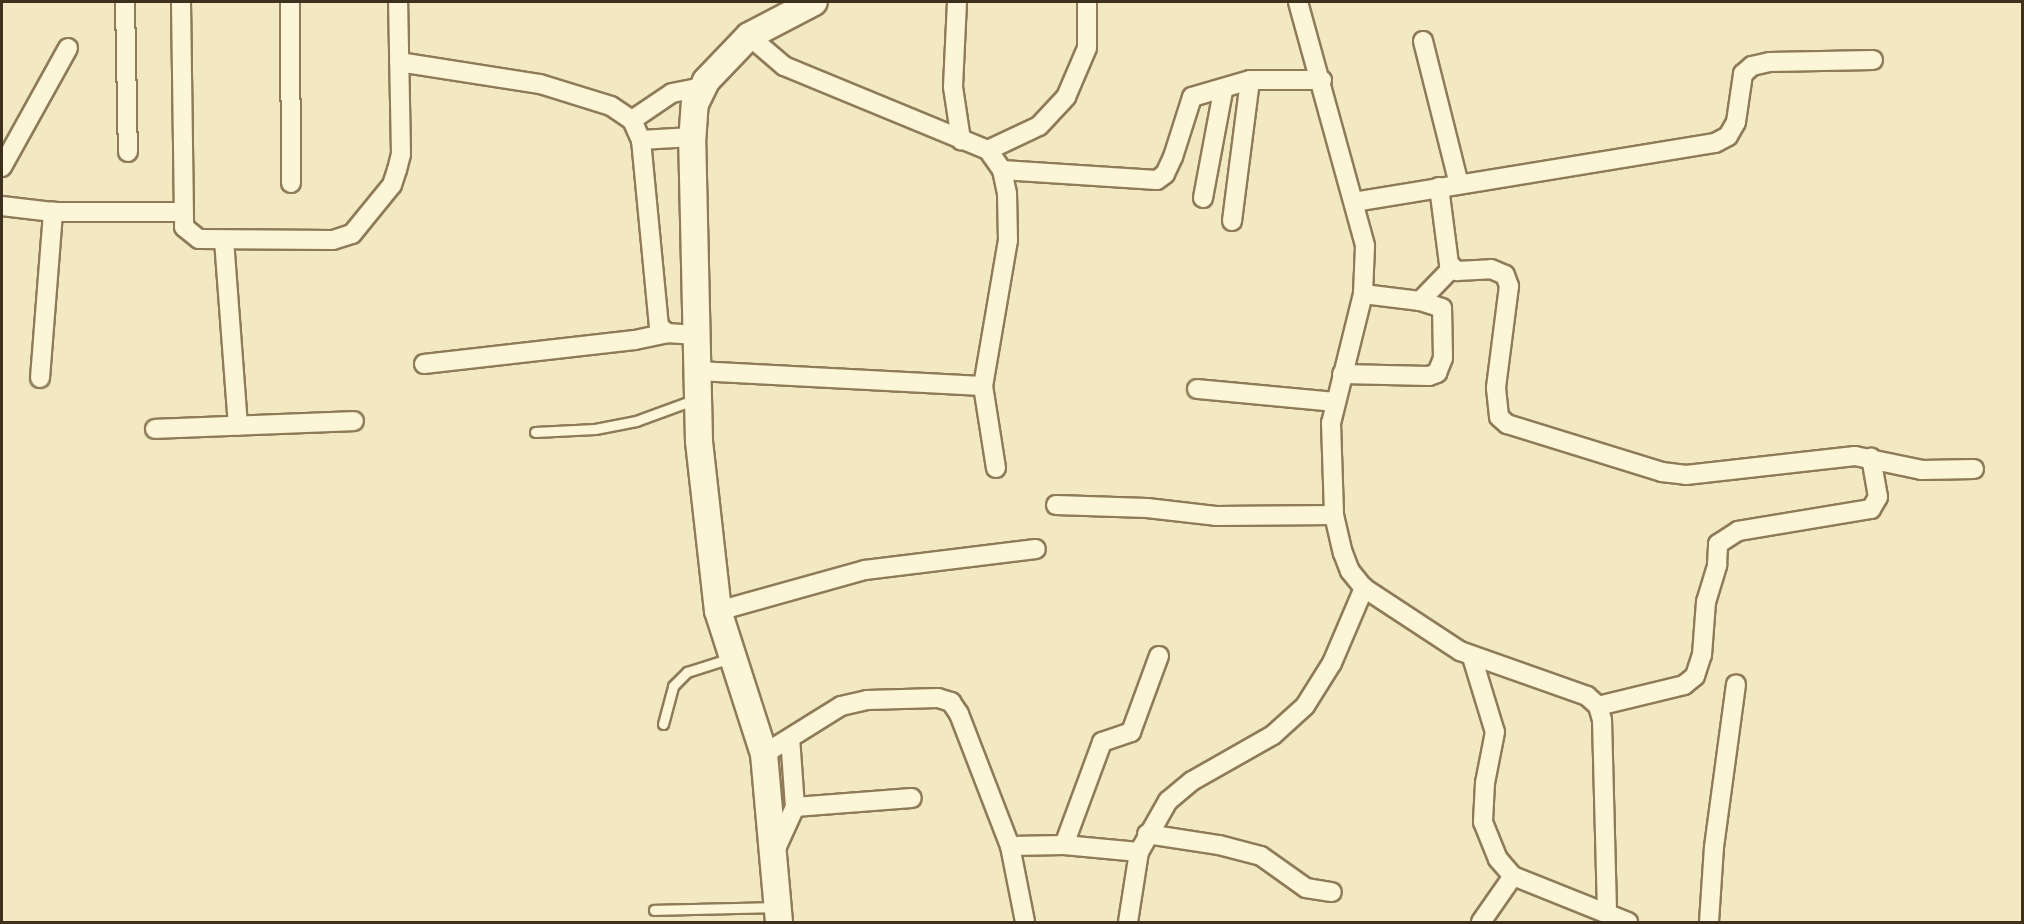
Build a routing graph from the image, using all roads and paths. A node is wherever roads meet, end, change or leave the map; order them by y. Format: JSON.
{"nodes":[{"id":1,"x":125,"y":2,"type":"edge"},
{"id":2,"x":181,"y":2,"type":"edge"},
{"id":3,"x":290,"y":2,"type":"edge"},
{"id":4,"x":398,"y":2,"type":"edge"},
{"id":5,"x":814,"y":2,"type":"edge"},
{"id":6,"x":957,"y":2,"type":"edge"},
{"id":7,"x":1087,"y":2,"type":"edge"},
{"id":8,"x":1298,"y":2,"type":"edge"},
{"id":9,"x":749,"y":36,"type":"junction"},
{"id":10,"x":1423,"y":41,"type":"dead end"},
{"id":11,"x":68,"y":48,"type":"dead end"},
{"id":12,"x":1873,"y":60,"type":"dead end"},
{"id":13,"x":399,"y":62,"type":"junction"},
{"id":14,"x":1250,"y":80,"type":"junction"},
{"id":15,"x":1322,"y":80,"type":"junction"},
{"id":16,"x":703,"y":87,"type":"junction"},
{"id":17,"x":1223,"y":91,"type":"junction"},
{"id":18,"x":632,"y":120,"type":"junction"},
{"id":19,"x":692,"y":137,"type":"junction"},
{"id":20,"x":641,"y":140,"type":"junction"},
{"id":21,"x":961,"y":140,"type":"junction"},
{"id":22,"x":988,"y":150,"type":"junction"},
{"id":23,"x":128,"y":152,"type":"dead end"},
{"id":24,"x":2,"y":167,"type":"edge"},
{"id":25,"x":1002,"y":170,"type":"junction"},
{"id":26,"x":291,"y":183,"type":"dead end"},
{"id":27,"x":1459,"y":184,"type":"junction"},
{"id":28,"x":1439,"y":187,"type":"junction"},
{"id":29,"x":1203,"y":198,"type":"dead end"},
{"id":30,"x":1354,"y":202,"type":"junction"},
{"id":31,"x":2,"y":206,"type":"edge"},
{"id":32,"x":53,"y":212,"type":"junction"},
{"id":33,"x":183,"y":212,"type":"junction"},
{"id":34,"x":1232,"y":221,"type":"dead end"},
{"id":35,"x":224,"y":240,"type":"junction"},
{"id":36,"x":1453,"y":267,"type":"junction"},
{"id":37,"x":1363,"y":294,"type":"junction"},
{"id":38,"x":1420,"y":301,"type":"junction"},
{"id":39,"x":667,"y":333,"type":"junction"},
{"id":40,"x":696,"y":335,"type":"junction"},
{"id":41,"x":424,"y":364,"type":"dead end"},
{"id":42,"x":697,"y":371,"type":"junction"},
{"id":43,"x":1342,"y":374,"type":"junction"},
{"id":44,"x":40,"y":378,"type":"dead end"},
{"id":45,"x":983,"y":386,"type":"junction"},
{"id":46,"x":1197,"y":389,"type":"dead end"},
{"id":47,"x":698,"y":399,"type":"junction"},
{"id":48,"x":1334,"y":402,"type":"junction"},
{"id":49,"x":354,"y":421,"type":"dead end"},
{"id":50,"x":238,"y":426,"type":"junction"},
{"id":51,"x":155,"y":429,"type":"dead end"},
{"id":52,"x":535,"y":432,"type":"dead end"},
{"id":53,"x":1871,"y":458,"type":"junction"},
{"id":54,"x":996,"y":468,"type":"dead end"},
{"id":55,"x":1974,"y":469,"type":"dead end"},
{"id":56,"x":1056,"y":505,"type":"dead end"},
{"id":57,"x":1334,"y":514,"type":"junction"},
{"id":58,"x":1036,"y":549,"type":"dead end"},
{"id":59,"x":1364,"y":588,"type":"junction"},
{"id":60,"x":718,"y":611,"type":"junction"},
{"id":61,"x":1159,"y":656,"type":"dead end"},
{"id":62,"x":1472,"y":657,"type":"junction"},
{"id":63,"x":731,"y":658,"type":"junction"},
{"id":64,"x":1736,"y":684,"type":"dead end"},
{"id":65,"x":1598,"y":706,"type":"junction"},
{"id":66,"x":663,"y":724,"type":"dead end"},
{"id":67,"x":790,"y":738,"type":"junction"},
{"id":68,"x":764,"y":754,"type":"junction"},
{"id":69,"x":912,"y":798,"type":"dead end"},
{"id":70,"x":795,"y":807,"type":"junction"},
{"id":71,"x":1147,"y":834,"type":"junction"},
{"id":72,"x":1064,"y":845,"type":"junction"},
{"id":73,"x":1010,"y":846,"type":"junction"},
{"id":74,"x":1139,"y":852,"type":"junction"},
{"id":75,"x":774,"y":853,"type":"junction"},
{"id":76,"x":1513,"y":876,"type":"junction"},
{"id":77,"x":1332,"y":892,"type":"dead end"},
{"id":78,"x":654,"y":910,"type":"dead end"},
{"id":79,"x":1607,"y":912,"type":"junction"},
{"id":80,"x":778,"y":915,"type":"edge"},
{"id":81,"x":1024,"y":922,"type":"edge"},
{"id":82,"x":1128,"y":922,"type":"edge"},
{"id":83,"x":1481,"y":922,"type":"edge"},
{"id":84,"x":1628,"y":922,"type":"edge"},
{"id":85,"x":1709,"y":922,"type":"edge"}],
"edges":[{"from":1,"to":23,"type":"street"},
{"from":2,"to":33,"type":"street"},
{"from":3,"to":26,"type":"street"},
{"from":4,"to":13,"type":"street"},
{"from":5,"to":9,"type":"street"},
{"from":6,"to":21,"type":"street"},
{"from":7,"to":22,"type":"street"},
{"from":8,"to":15,"type":"street"},
{"from":9,"to":16,"type":"street"},
{"from":9,"to":21,"type":"street"},
{"from":10,"to":27,"type":"street"},
{"from":11,"to":24,"type":"street"},
{"from":12,"to":27,"type":"street"},
{"from":13,"to":18,"type":"street"},
{"from":13,"to":35,"type":"street"},
{"from":14,"to":15,"type":"street"},
{"from":14,"to":17,"type":"street"},
{"from":14,"to":34,"type":"street"},
{"from":15,"to":30,"type":"street"},
{"from":16,"to":18,"type":"street"},
{"from":16,"to":19,"type":"street"},
{"from":17,"to":25,"type":"street"},
{"from":17,"to":29,"type":"street"},
{"from":18,"to":20,"type":"street"},
{"from":19,"to":20,"type":"street"},
{"from":19,"to":40,"type":"street"},
{"from":20,"to":39,"type":"street"},
{"from":21,"to":22,"type":"street"},
{"from":22,"to":25,"type":"street"},
{"from":25,"to":45,"type":"street"},
{"from":27,"to":28,"type":"street"},
{"from":28,"to":30,"type":"street"},
{"from":28,"to":36,"type":"street"},
{"from":30,"to":37,"type":"street"},
{"from":31,"to":32,"type":"street"},
{"from":32,"to":33,"type":"street"},
{"from":32,"to":44,"type":"street"},
{"from":33,"to":35,"type":"street"},
{"from":35,"to":50,"type":"street"},
{"from":36,"to":38,"type":"street"},
{"from":36,"to":53,"type":"street"},
{"from":37,"to":38,"type":"street"},
{"from":37,"to":43,"type":"street"},
{"from":38,"to":43,"type":"street"},
{"from":39,"to":40,"type":"street"},
{"from":39,"to":41,"type":"street"},
{"from":40,"to":42,"type":"street"},
{"from":42,"to":45,"type":"street"},
{"from":42,"to":47,"type":"street"},
{"from":43,"to":48,"type":"street"},
{"from":45,"to":54,"type":"street"},
{"from":46,"to":48,"type":"street"},
{"from":47,"to":52,"type":"lane"},
{"from":47,"to":60,"type":"street"},
{"from":48,"to":57,"type":"street"},
{"from":49,"to":50,"type":"street"},
{"from":50,"to":51,"type":"street"},
{"from":53,"to":55,"type":"street"},
{"from":53,"to":65,"type":"street"},
{"from":56,"to":57,"type":"street"},
{"from":57,"to":59,"type":"street"},
{"from":58,"to":60,"type":"street"},
{"from":59,"to":62,"type":"street"},
{"from":59,"to":71,"type":"street"},
{"from":60,"to":63,"type":"street"},
{"from":61,"to":72,"type":"street"},
{"from":62,"to":65,"type":"street"},
{"from":62,"to":76,"type":"street"},
{"from":63,"to":66,"type":"lane"},
{"from":63,"to":68,"type":"street"},
{"from":64,"to":85,"type":"street"},
{"from":65,"to":79,"type":"street"},
{"from":67,"to":68,"type":"street"},
{"from":67,"to":70,"type":"street"},
{"from":67,"to":73,"type":"street"},
{"from":68,"to":75,"type":"street"},
{"from":69,"to":70,"type":"street"},
{"from":70,"to":75,"type":"street"},
{"from":71,"to":74,"type":"street"},
{"from":71,"to":77,"type":"street"},
{"from":72,"to":73,"type":"street"},
{"from":72,"to":74,"type":"street"},
{"from":73,"to":81,"type":"street"},
{"from":74,"to":82,"type":"street"},
{"from":75,"to":80,"type":"street"},
{"from":76,"to":79,"type":"street"},
{"from":76,"to":83,"type":"street"},
{"from":78,"to":80,"type":"lane"},
{"from":79,"to":84,"type":"street"}]}
